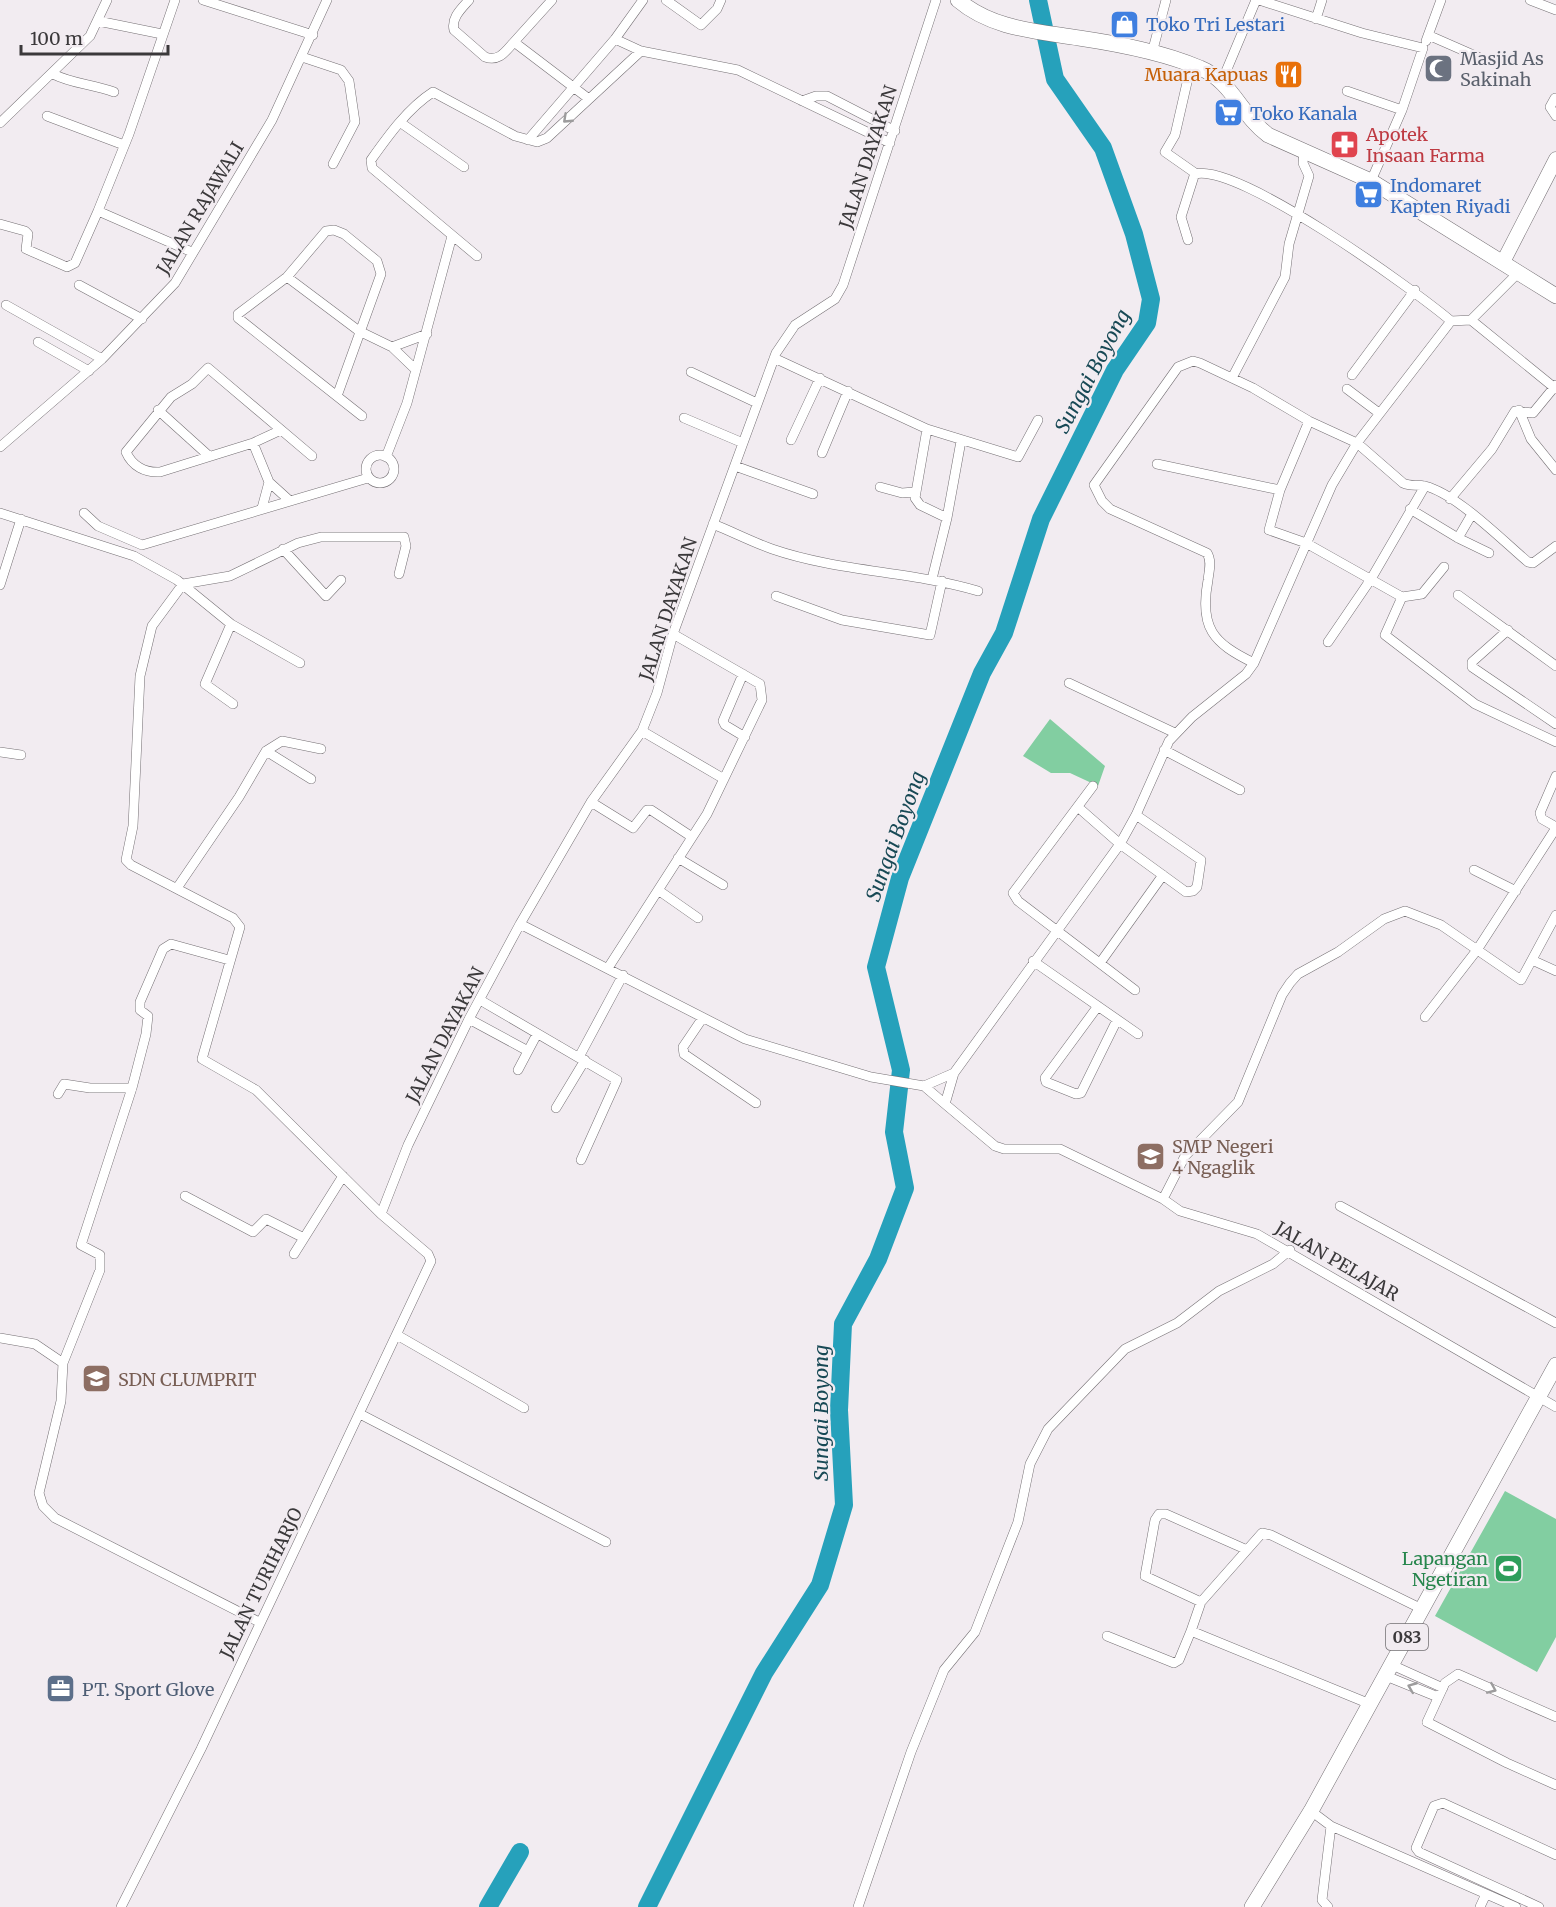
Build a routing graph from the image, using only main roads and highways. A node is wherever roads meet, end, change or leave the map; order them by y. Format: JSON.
{"nodes":[{"id":1,"x":958,"y":0,"type":"edge"},
{"id":2,"x":1556,"y":159,"type":"edge"},
{"id":3,"x":1503,"y":262,"type":"junction"},
{"id":4,"x":1556,"y":296,"type":"edge"},
{"id":5,"x":1556,"y":1365,"type":"edge"},
{"id":6,"x":1252,"y":1907,"type":"edge"}],
"edges":[{"from":1,"to":3,"type":"main road"},
{"from":2,"to":3,"type":"main road"},
{"from":3,"to":4,"type":"main road"},
{"from":5,"to":6,"type":"main road","number":"083"}]}
